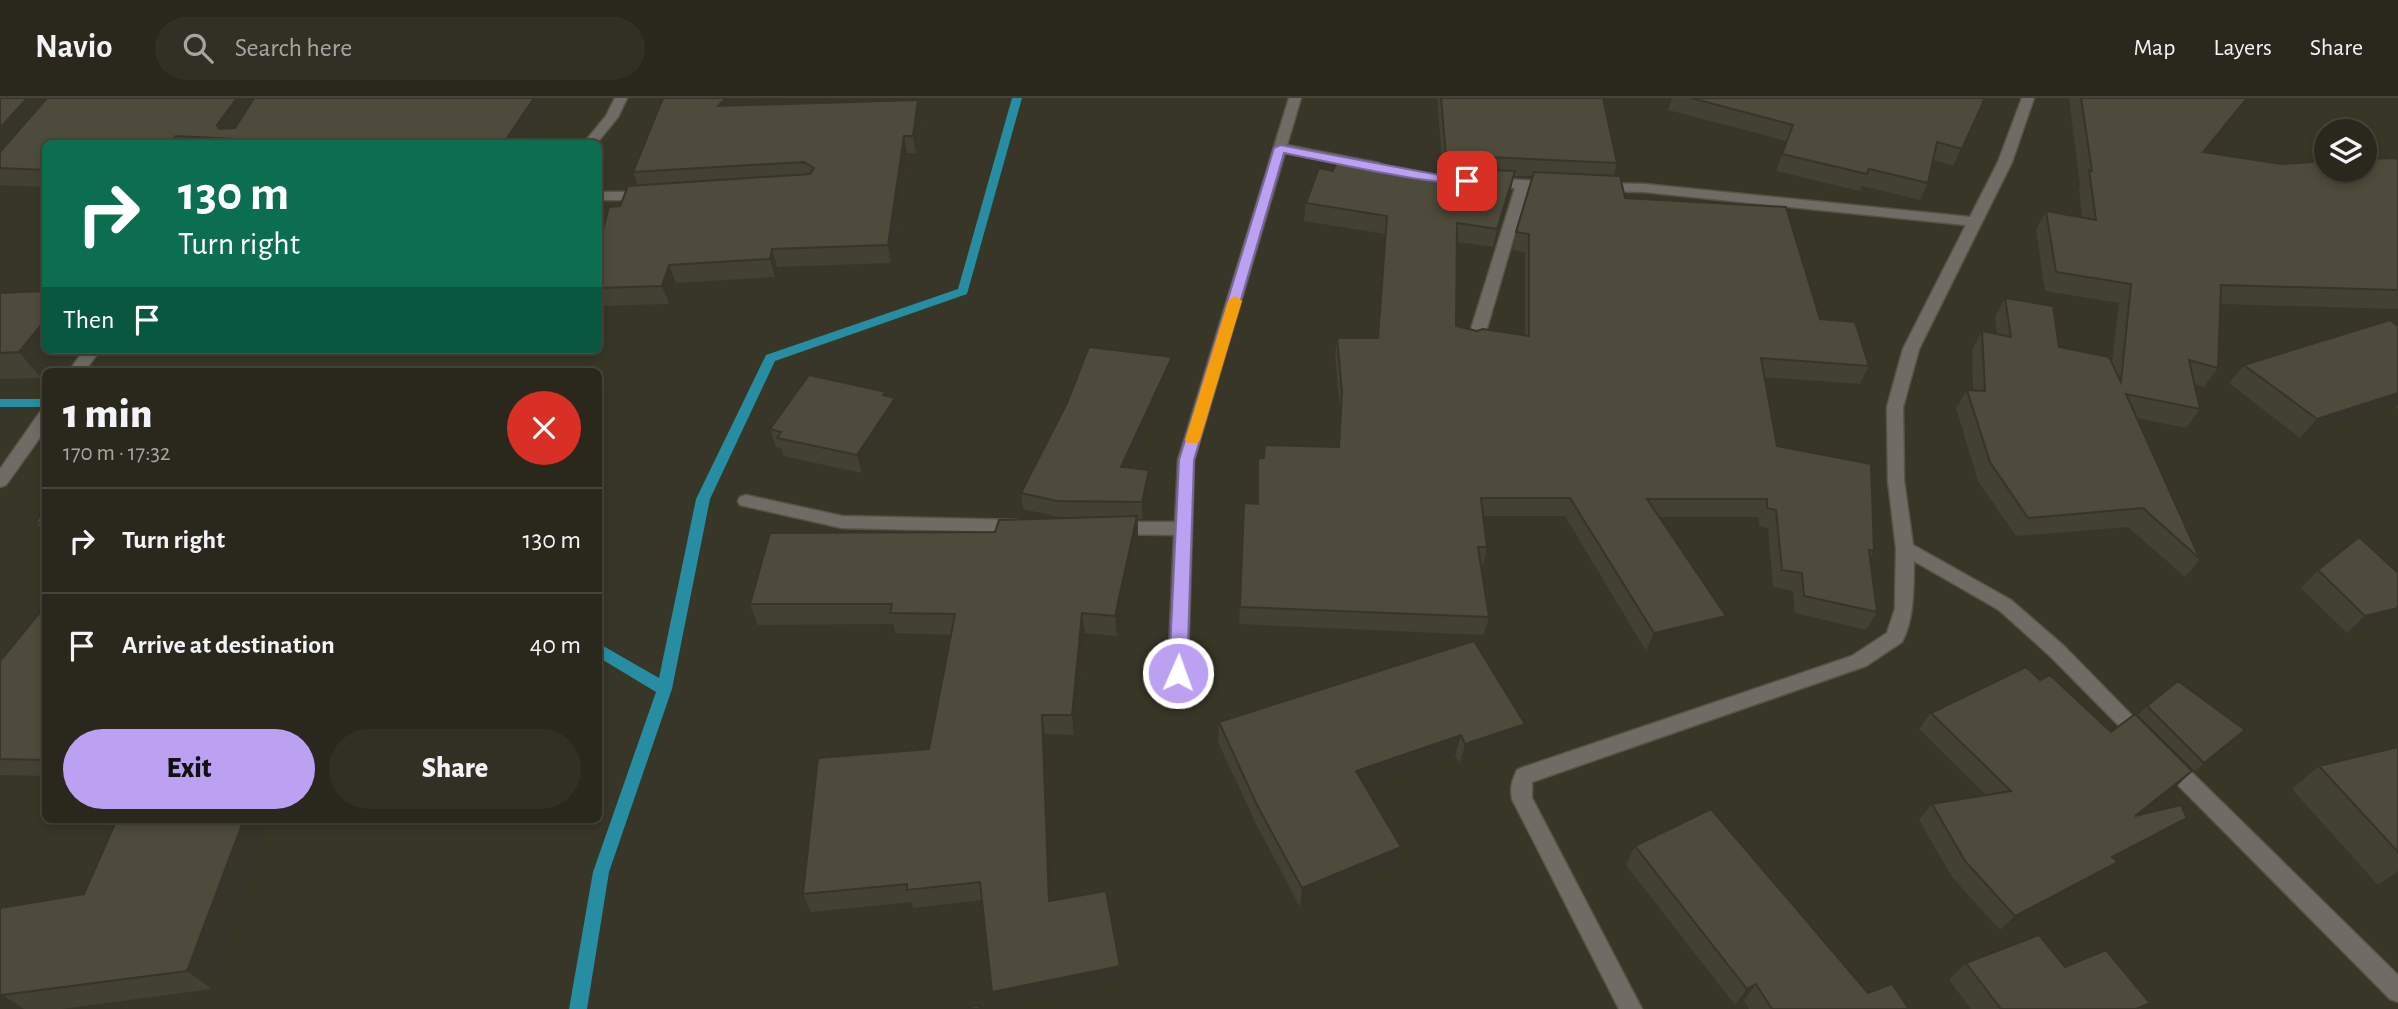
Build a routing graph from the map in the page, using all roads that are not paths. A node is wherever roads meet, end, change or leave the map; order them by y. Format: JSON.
{"nodes":[{"id":1,"x":621,"y":98,"type":"edge"},
{"id":2,"x":1295,"y":98,"type":"edge"},
{"id":3,"x":2028,"y":98,"type":"edge"},
{"id":4,"x":592,"y":140,"type":"edge"},
{"id":5,"x":1280,"y":148,"type":"junction"},
{"id":6,"x":1399,"y":171,"type":"edge"},
{"id":7,"x":1480,"y":182,"type":"edge"},
{"id":8,"x":1521,"y":185,"type":"junction"},
{"id":9,"x":1562,"y":186,"type":"edge"},
{"id":10,"x":1590,"y":187,"type":"edge"},
{"id":11,"x":657,"y":195,"type":"edge"},
{"id":12,"x":602,"y":196,"type":"edge"},
{"id":13,"x":1977,"y":222,"type":"junction"},
{"id":14,"x":1475,"y":342,"type":"edge"},
{"id":15,"x":42,"y":422,"type":"edge"},
{"id":16,"x":0,"y":481,"type":"edge"},
{"id":17,"x":746,"y":501,"type":"dead end"},
{"id":18,"x":1033,"y":526,"type":"edge"},
{"id":19,"x":1102,"y":527,"type":"edge"},
{"id":20,"x":1184,"y":529,"type":"junction"},
{"id":21,"x":1905,"y":548,"type":"junction"},
{"id":22,"x":1177,"y":697,"type":"dead end"},
{"id":23,"x":2398,"y":991,"type":"edge"},
{"id":24,"x":1631,"y":1009,"type":"edge"}],
"edges":[{"from":1,"to":4,"type":"street"},
{"from":2,"to":5,"type":"street"},
{"from":3,"to":13,"type":"street"},
{"from":5,"to":6,"type":"street"},
{"from":5,"to":20,"type":"street"},
{"from":7,"to":8,"type":"street"},
{"from":8,"to":9,"type":"street"},
{"from":8,"to":14,"type":"street"},
{"from":10,"to":13,"type":"street"},
{"from":11,"to":12,"type":"street"},
{"from":13,"to":21,"type":"street"},
{"from":15,"to":16,"type":"street"},
{"from":17,"to":18,"type":"street"},
{"from":19,"to":20,"type":"street"},
{"from":20,"to":22,"type":"street"},
{"from":21,"to":23,"type":"street"},
{"from":21,"to":24,"type":"street"}]}
